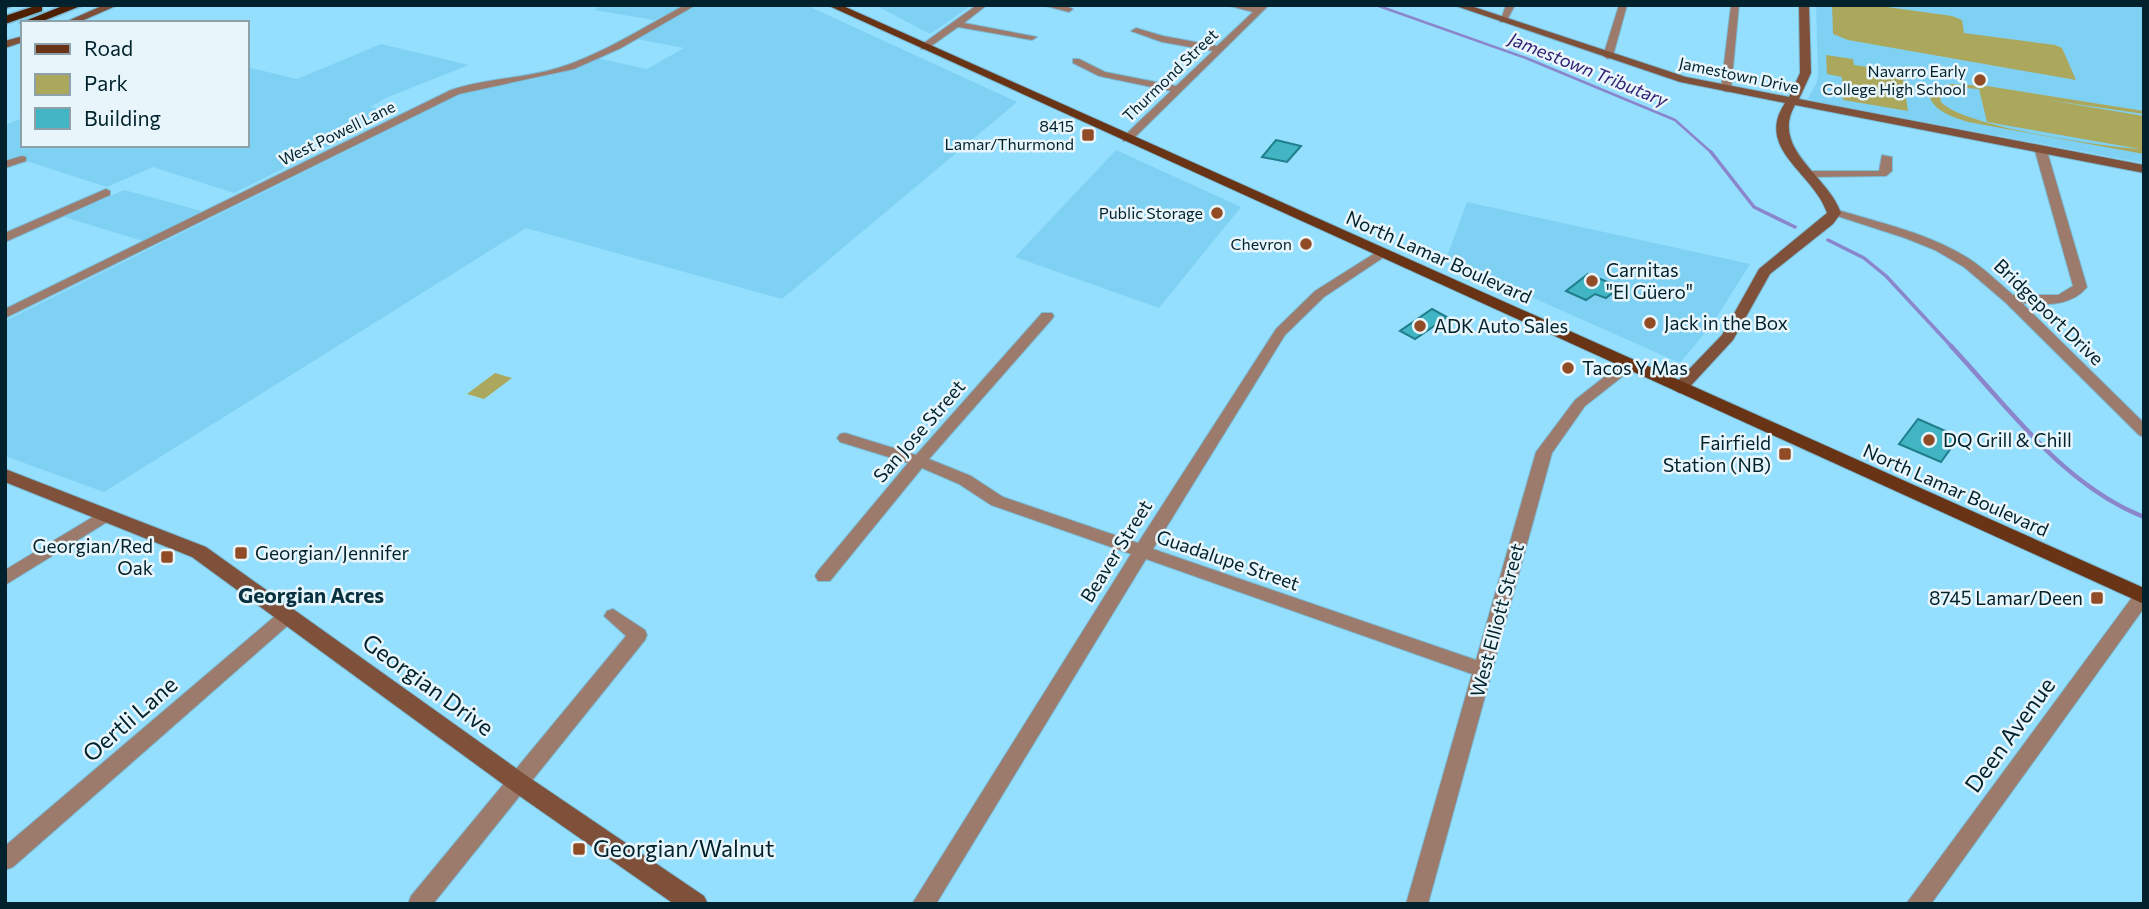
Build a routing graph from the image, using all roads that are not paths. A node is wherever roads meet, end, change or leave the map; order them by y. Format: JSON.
{"nodes":[{"id":1,"x":27,"y":5,"type":"edge"},
{"id":2,"x":50,"y":5,"type":"edge"},
{"id":3,"x":77,"y":5,"type":"edge"},
{"id":4,"x":113,"y":5,"type":"edge"},
{"id":5,"x":692,"y":5,"type":"edge"},
{"id":6,"x":832,"y":5,"type":"edge"},
{"id":7,"x":983,"y":5,"type":"edge"},
{"id":8,"x":1046,"y":5,"type":"edge"},
{"id":9,"x":1230,"y":5,"type":"edge"},
{"id":10,"x":1458,"y":5,"type":"edge"},
{"id":11,"x":1511,"y":5,"type":"edge"},
{"id":12,"x":1623,"y":5,"type":"edge"},
{"id":13,"x":1735,"y":5,"type":"edge"},
{"id":14,"x":1804,"y":5,"type":"edge"},
{"id":15,"x":1262,"y":8,"type":"edge"},
{"id":16,"x":1069,"y":9,"type":"dead end"},
{"id":17,"x":5,"y":12,"type":"edge"},
{"id":18,"x":5,"y":20,"type":"edge"},
{"id":19,"x":1503,"y":20,"type":"junction"},
{"id":20,"x":30,"y":21,"type":"edge"},
{"id":21,"x":73,"y":21,"type":"edge"},
{"id":22,"x":955,"y":24,"type":"junction"},
{"id":23,"x":1136,"y":31,"type":"dead end"},
{"id":24,"x":1032,"y":37,"type":"dead end"},
{"id":25,"x":924,"y":47,"type":"junction"},
{"id":26,"x":1219,"y":49,"type":"junction"},
{"id":27,"x":1608,"y":56,"type":"junction"},
{"id":28,"x":1076,"y":61,"type":"dead end"},
{"id":29,"x":1177,"y":89,"type":"junction"},
{"id":30,"x":1726,"y":89,"type":"junction"},
{"id":31,"x":1789,"y":102,"type":"junction"},
{"id":32,"x":1127,"y":139,"type":"junction"},
{"id":33,"x":2041,"y":151,"type":"junction"},
{"id":34,"x":1886,"y":157,"type":"dead end"},
{"id":35,"x":22,"y":159,"type":"dead end"},
{"id":36,"x":5,"y":166,"type":"edge"},
{"id":37,"x":2144,"y":169,"type":"edge"},
{"id":38,"x":1810,"y":174,"type":"junction"},
{"id":39,"x":106,"y":193,"type":"dead end"},
{"id":40,"x":1834,"y":213,"type":"junction"},
{"id":41,"x":5,"y":238,"type":"edge"},
{"id":42,"x":1380,"y":254,"type":"junction"},
{"id":43,"x":2010,"y":299,"type":"junction"},
{"id":44,"x":5,"y":314,"type":"edge"},
{"id":45,"x":1047,"y":316,"type":"dead end"},
{"id":46,"x":1627,"y":366,"type":"junction"},
{"id":47,"x":1679,"y":388,"type":"junction"},
{"id":48,"x":2144,"y":432,"type":"edge"},
{"id":49,"x":845,"y":438,"type":"dead end"},
{"id":50,"x":919,"y":461,"type":"junction"},
{"id":51,"x":5,"y":475,"type":"edge"},
{"id":52,"x":106,"y":515,"type":"junction"},
{"id":53,"x":1140,"y":552,"type":"junction"},
{"id":54,"x":824,"y":576,"type":"dead end"},
{"id":55,"x":5,"y":579,"type":"edge"},
{"id":56,"x":2143,"y":597,"type":"edge"},
{"id":57,"x":287,"y":616,"type":"junction"},
{"id":58,"x":613,"y":616,"type":"dead end"},
{"id":59,"x":1483,"y":670,"type":"junction"},
{"id":60,"x":519,"y":783,"type":"junction"},
{"id":61,"x":5,"y":860,"type":"edge"},
{"id":62,"x":419,"y":904,"type":"edge"},
{"id":63,"x":695,"y":904,"type":"edge"},
{"id":64,"x":923,"y":904,"type":"edge"},
{"id":65,"x":1417,"y":904,"type":"edge"},
{"id":66,"x":1917,"y":904,"type":"edge"}],
"edges":[{"from":1,"to":17,"type":"highway"},
{"from":2,"to":18,"type":"highway"},
{"from":3,"to":20,"type":"highway"},
{"from":4,"to":21,"type":"street"},
{"from":5,"to":44,"type":"street","name":"West Powell Lane"},
{"from":6,"to":25,"type":"main road","name":"North Lamar Boulevard"},
{"from":7,"to":22,"type":"street"},
{"from":8,"to":16,"type":"street"},
{"from":9,"to":15,"type":"street"},
{"from":10,"to":19,"type":"street","name":"Jamestown Drive"},
{"from":11,"to":19,"type":"street"},
{"from":12,"to":27,"type":"street"},
{"from":13,"to":30,"type":"street"},
{"from":14,"to":31,"type":"street"},
{"from":15,"to":26,"type":"street","name":"Thurmond Street"},
{"from":19,"to":27,"type":"street","name":"Jamestown Drive"},
{"from":22,"to":24,"type":"street"},
{"from":22,"to":25,"type":"street"},
{"from":23,"to":26,"type":"street"},
{"from":25,"to":32,"type":"main road","name":"North Lamar Boulevard"},
{"from":26,"to":29,"type":"street","name":"Thurmond Street"},
{"from":27,"to":30,"type":"street","name":"Jamestown Drive"},
{"from":28,"to":29,"type":"street"},
{"from":29,"to":32,"type":"street","name":"Thurmond Street"},
{"from":30,"to":31,"type":"street","name":"Jamestown Drive"},
{"from":31,"to":33,"type":"street","name":"Jamestown Drive"},
{"from":31,"to":38,"type":"street"},
{"from":32,"to":42,"type":"main road","name":"North Lamar Boulevard"},
{"from":33,"to":37,"type":"street","name":"Jamestown Drive"},
{"from":33,"to":43,"type":"street"},
{"from":34,"to":38,"type":"street"},
{"from":35,"to":36,"type":"street"},
{"from":38,"to":40,"type":"street"},
{"from":39,"to":41,"type":"street"},
{"from":40,"to":43,"type":"street","name":"Bridgeport Drive"},
{"from":40,"to":47,"type":"street"},
{"from":42,"to":46,"type":"main road","name":"North Lamar Boulevard"},
{"from":42,"to":53,"type":"street","name":"Beaver Street"},
{"from":43,"to":48,"type":"street","name":"Bridgeport Drive"},
{"from":45,"to":50,"type":"street","name":"San Jose Street"},
{"from":46,"to":47,"type":"main road","name":"North Lamar Boulevard"},
{"from":46,"to":59,"type":"street","name":"West Elliott Street"},
{"from":47,"to":56,"type":"main road","name":"North Lamar Boulevard"},
{"from":49,"to":50,"type":"street","name":"Guadalupe Street"},
{"from":50,"to":53,"type":"street","name":"Guadalupe Street"},
{"from":50,"to":54,"type":"street","name":"San Jose Street"},
{"from":51,"to":52,"type":"street","name":"Georgian Drive"},
{"from":52,"to":55,"type":"street"},
{"from":52,"to":57,"type":"street","name":"Georgian Drive"},
{"from":53,"to":59,"type":"street","name":"Guadalupe Street"},
{"from":53,"to":64,"type":"street","name":"Beaver Street"},
{"from":56,"to":66,"type":"street","name":"Deen Avenue"},
{"from":57,"to":60,"type":"street","name":"Georgian Drive"},
{"from":57,"to":61,"type":"street","name":"Oertli Lane"},
{"from":58,"to":60,"type":"street"},
{"from":59,"to":65,"type":"street","name":"West Elliott Street"},
{"from":60,"to":62,"type":"street"},
{"from":60,"to":63,"type":"street","name":"Georgian Drive"}]}
